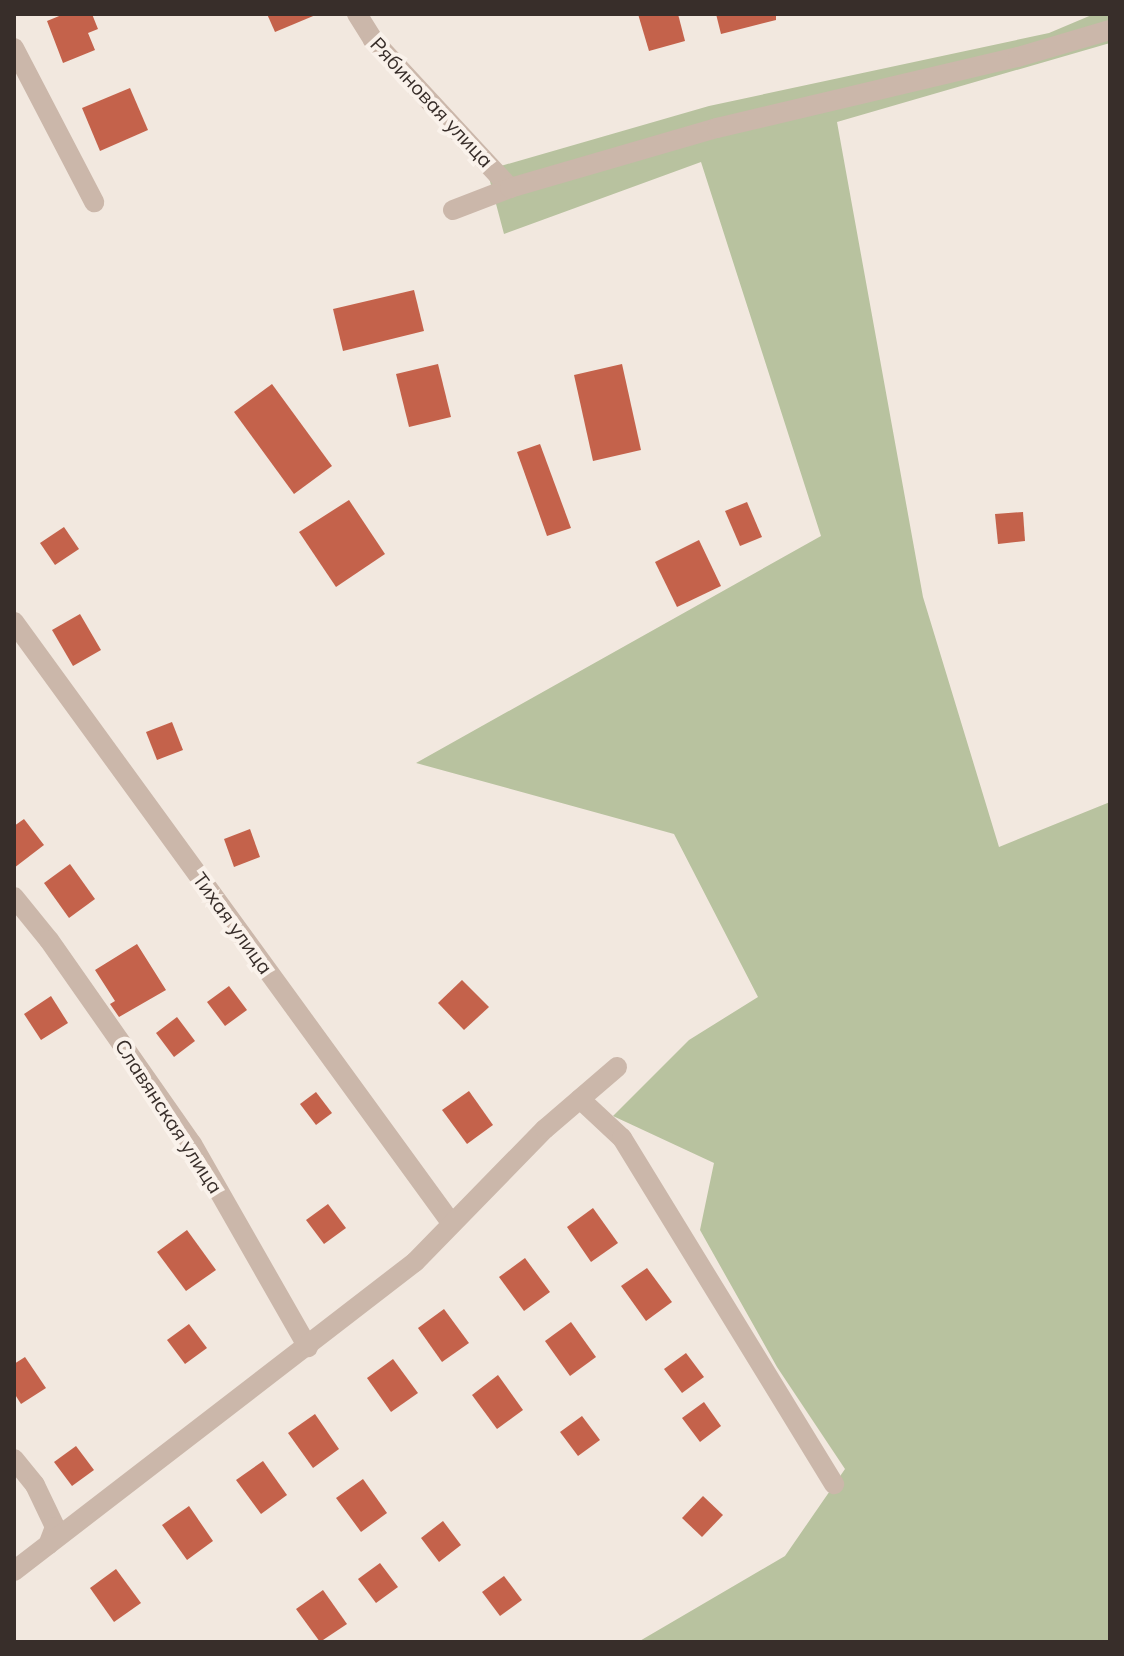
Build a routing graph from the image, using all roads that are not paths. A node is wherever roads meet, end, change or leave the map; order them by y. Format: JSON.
{"nodes":[{"id":1,"x":357,"y":14,"type":"edge"},
{"id":2,"x":1110,"y":30,"type":"edge"},
{"id":3,"x":14,"y":48,"type":"edge"},
{"id":4,"x":510,"y":188,"type":"junction"},
{"id":5,"x":94,"y":202,"type":"dead end"},
{"id":6,"x":453,"y":210,"type":"dead end"},
{"id":7,"x":14,"y":622,"type":"edge"},
{"id":8,"x":14,"y":897,"type":"edge"},
{"id":9,"x":617,"y":1067,"type":"dead end"},
{"id":10,"x":580,"y":1099,"type":"junction"},
{"id":11,"x":452,"y":1224,"type":"junction"},
{"id":12,"x":308,"y":1347,"type":"junction"},
{"id":13,"x":14,"y":1459,"type":"edge"},
{"id":14,"x":834,"y":1484,"type":"dead end"},
{"id":15,"x":48,"y":1545,"type":"junction"},
{"id":16,"x":14,"y":1571,"type":"edge"}],
"edges":[{"from":1,"to":4,"type":"street","name":"Рябиновая улица"},
{"from":2,"to":4,"type":"street"},
{"from":3,"to":5,"type":"street"},
{"from":4,"to":6,"type":"street"},
{"from":7,"to":11,"type":"street","name":"Тихая улица"},
{"from":8,"to":12,"type":"street","name":"Славянская улица"},
{"from":9,"to":10,"type":"street"},
{"from":10,"to":11,"type":"street"},
{"from":10,"to":14,"type":"street"},
{"from":11,"to":12,"type":"street"},
{"from":12,"to":15,"type":"street"},
{"from":13,"to":15,"type":"street"},
{"from":15,"to":16,"type":"street"}]}
